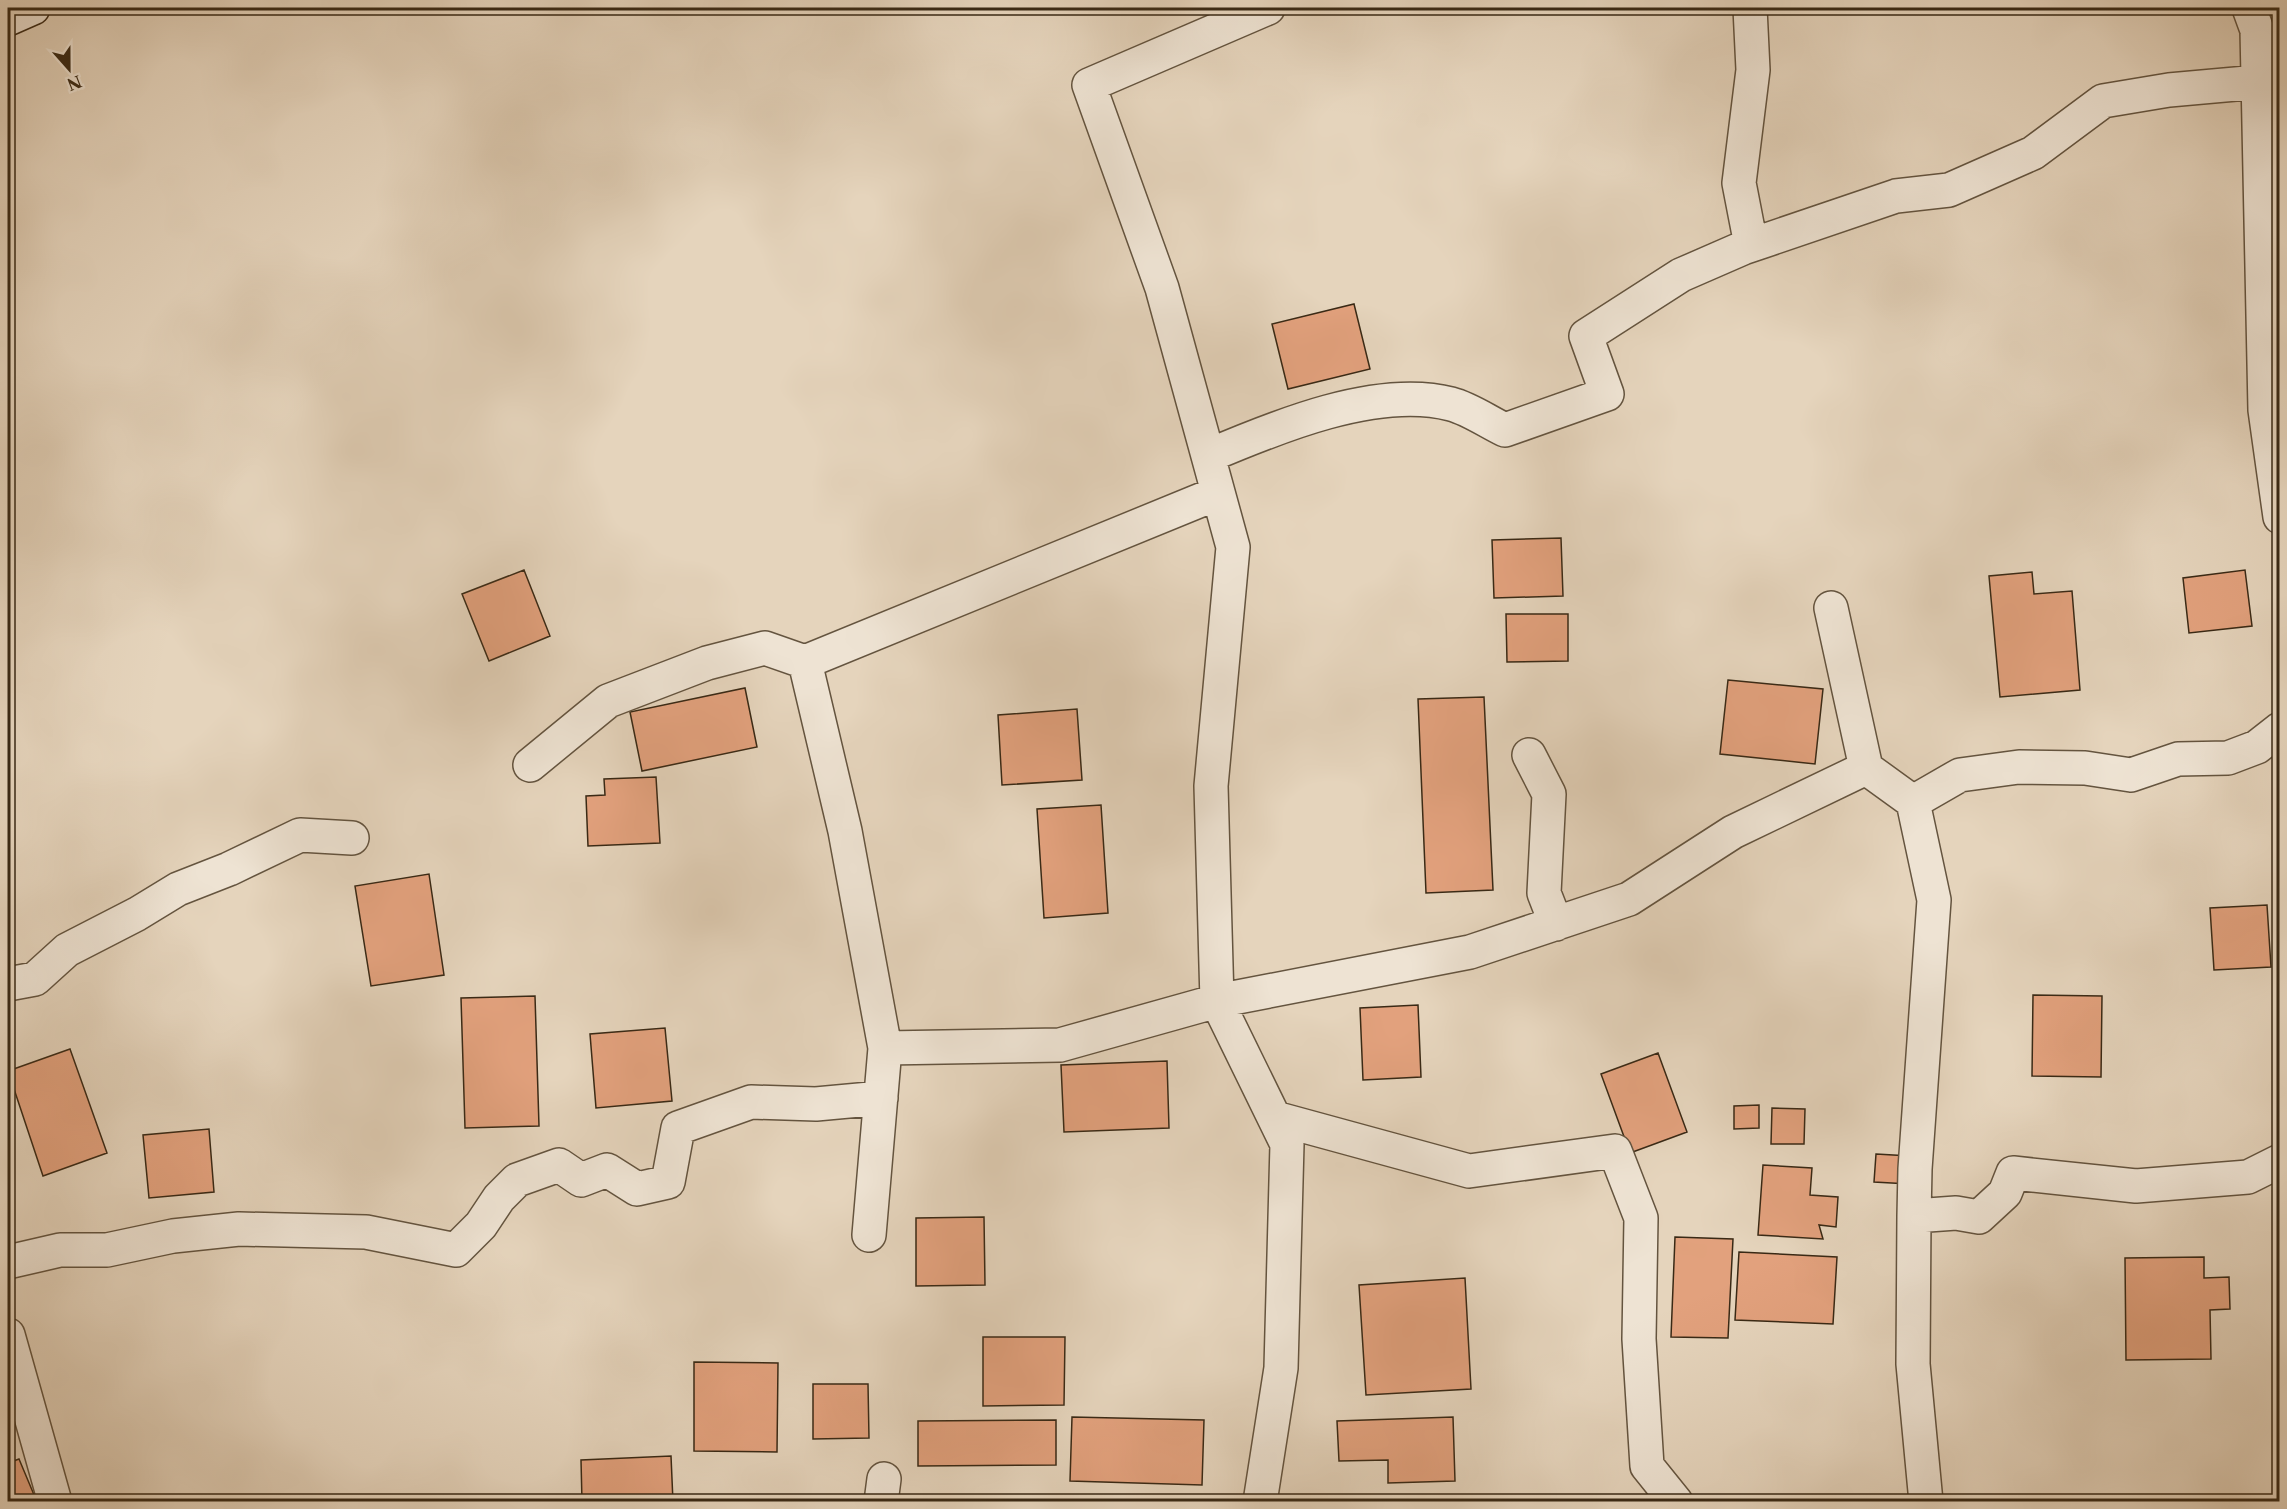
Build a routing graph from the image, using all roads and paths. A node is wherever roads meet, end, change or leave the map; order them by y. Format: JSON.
{"nodes":[{"id":1,"x":33,"y":8,"type":"edge"},
{"id":2,"x":1268,"y":8,"type":"edge"},
{"id":3,"x":1750,"y":8,"type":"edge"},
{"id":4,"x":8,"y":19,"type":"edge"},
{"id":5,"x":2262,"y":19,"type":"edge"},
{"id":6,"x":2258,"y":82,"type":"junction"},
{"id":7,"x":1751,"y":245,"type":"junction"},
{"id":8,"x":1208,"y":456,"type":"junction"},
{"id":9,"x":1218,"y":493,"type":"junction"},
{"id":10,"x":2280,"y":517,"type":"edge"},
{"id":11,"x":1831,"y":608,"type":"dead end"},
{"id":12,"x":805,"y":662,"type":"junction"},
{"id":13,"x":2280,"y":729,"type":"edge"},
{"id":14,"x":1528,"y":755,"type":"dead end"},
{"id":15,"x":530,"y":765,"type":"dead end"},
{"id":16,"x":1866,"y":768,"type":"junction"},
{"id":17,"x":1913,"y":802,"type":"junction"},
{"id":18,"x":352,"y":838,"type":"dead end"},
{"id":19,"x":1556,"y":924,"type":"junction"},
{"id":20,"x":8,"y":984,"type":"edge"},
{"id":21,"x":1217,"y":1001,"type":"junction"},
{"id":22,"x":885,"y":1048,"type":"junction"},
{"id":23,"x":881,"y":1098,"type":"junction"},
{"id":24,"x":1275,"y":1118,"type":"junction"},
{"id":25,"x":2280,"y":1161,"type":"edge"},
{"id":26,"x":1914,"y":1216,"type":"junction"},
{"id":27,"x":869,"y":1235,"type":"dead end"},
{"id":28,"x":8,"y":1262,"type":"edge"},
{"id":29,"x":8,"y":1335,"type":"edge"},
{"id":30,"x":55,"y":1502,"type":"edge"},
{"id":31,"x":1260,"y":1502,"type":"edge"},
{"id":32,"x":1676,"y":1502,"type":"edge"},
{"id":33,"x":1926,"y":1502,"type":"edge"}],
"edges":[{"from":1,"to":4,"type":"street"},
{"from":2,"to":8,"type":"street"},
{"from":3,"to":7,"type":"street"},
{"from":5,"to":6,"type":"street"},
{"from":6,"to":7,"type":"street"},
{"from":6,"to":10,"type":"street"},
{"from":7,"to":8,"type":"street"},
{"from":8,"to":9,"type":"street"},
{"from":9,"to":12,"type":"street"},
{"from":9,"to":21,"type":"street"},
{"from":11,"to":16,"type":"street"},
{"from":12,"to":15,"type":"street"},
{"from":12,"to":22,"type":"street"},
{"from":13,"to":17,"type":"street"},
{"from":14,"to":19,"type":"street"},
{"from":16,"to":17,"type":"street"},
{"from":16,"to":19,"type":"street"},
{"from":17,"to":26,"type":"street"},
{"from":18,"to":20,"type":"street"},
{"from":19,"to":21,"type":"street"},
{"from":21,"to":22,"type":"street"},
{"from":21,"to":24,"type":"street"},
{"from":22,"to":23,"type":"street"},
{"from":23,"to":27,"type":"street"},
{"from":23,"to":28,"type":"street"},
{"from":24,"to":31,"type":"street"},
{"from":24,"to":32,"type":"street"},
{"from":25,"to":26,"type":"street"},
{"from":26,"to":33,"type":"street"},
{"from":29,"to":30,"type":"street"}]}
